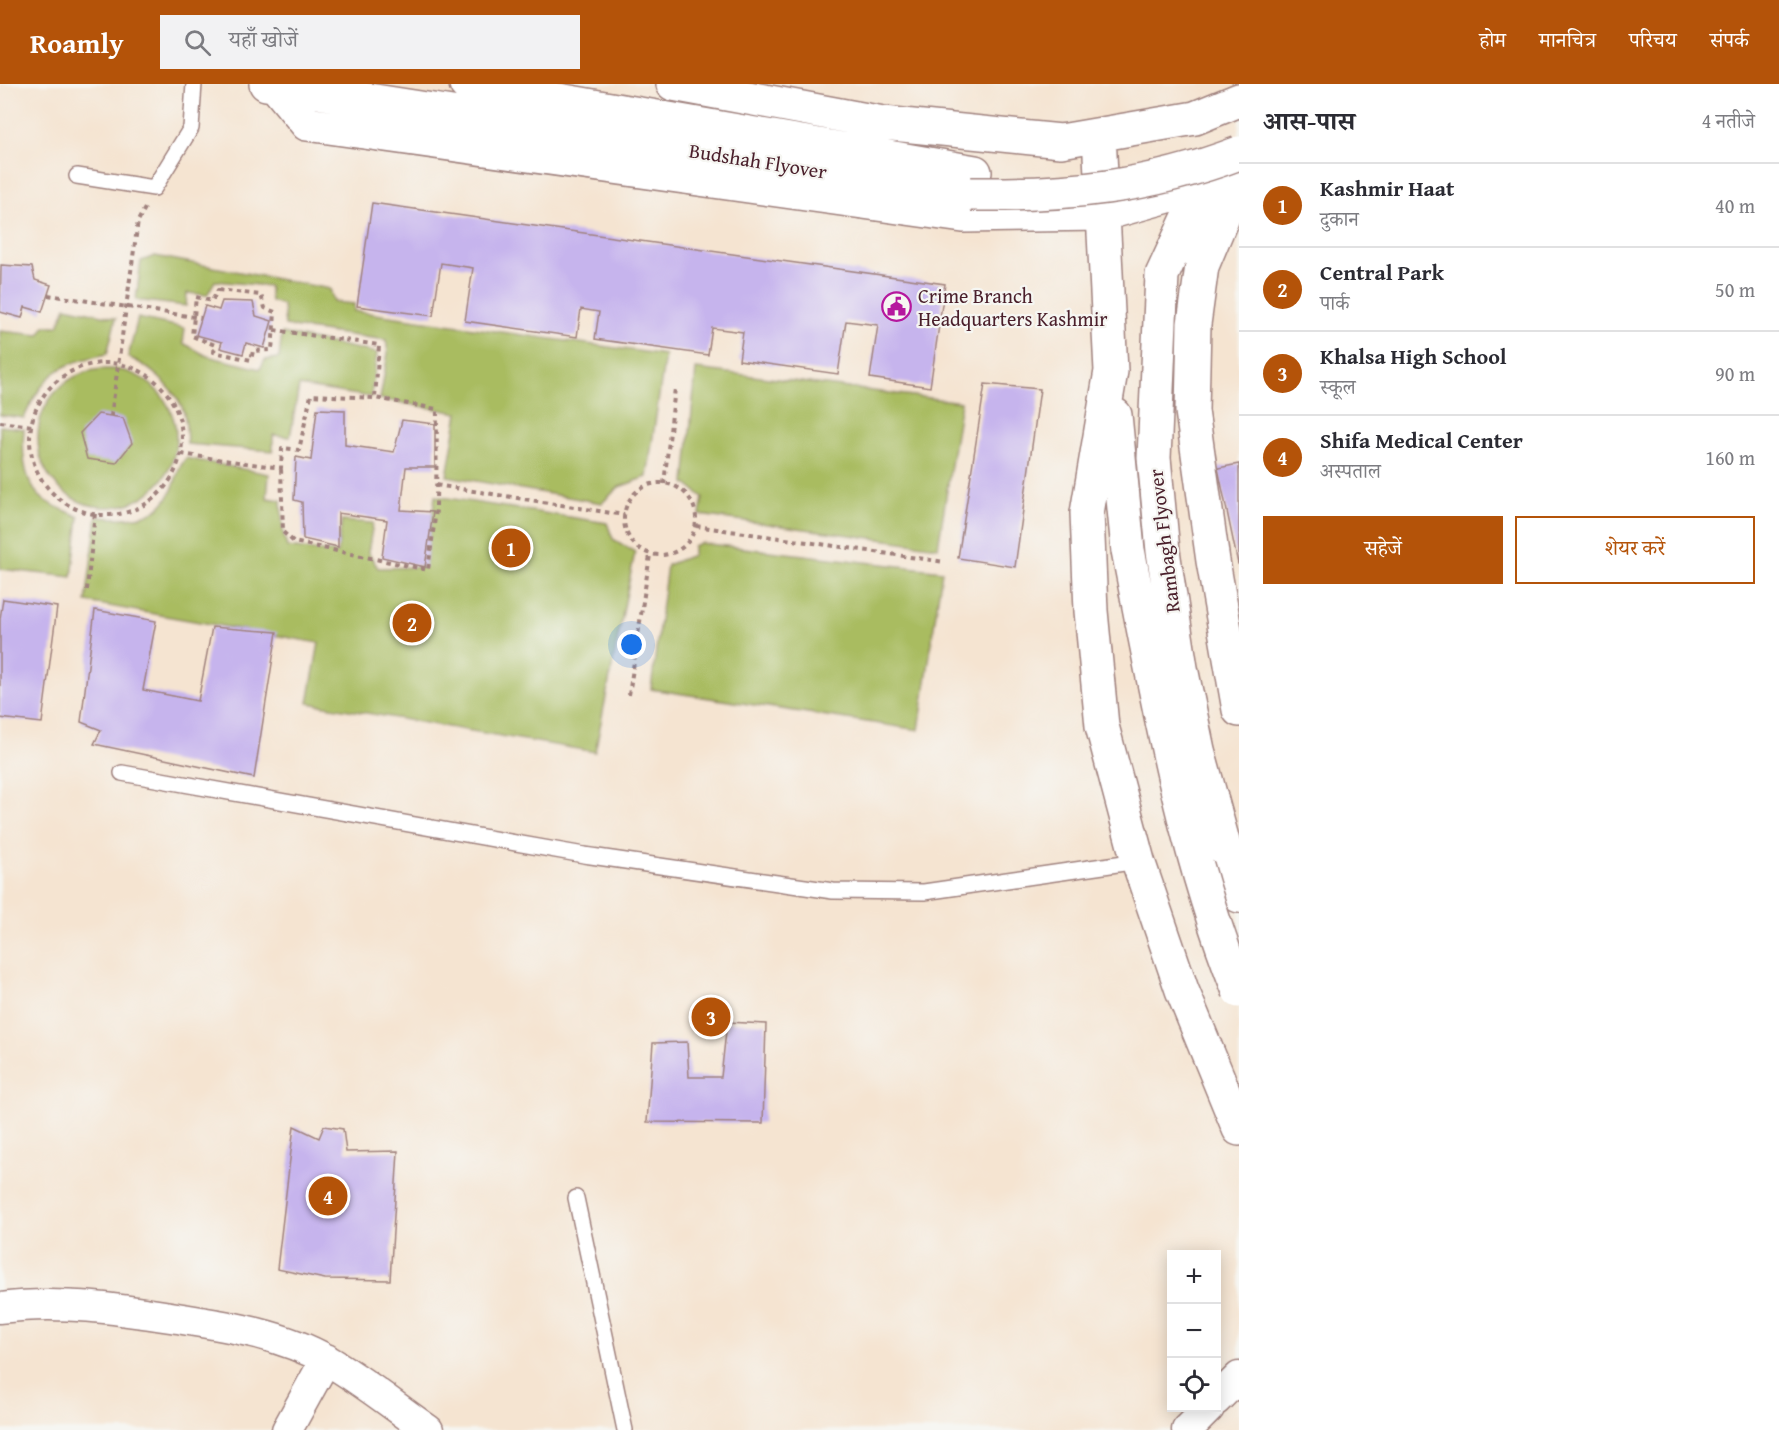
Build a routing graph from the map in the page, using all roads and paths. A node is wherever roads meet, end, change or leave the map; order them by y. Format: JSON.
{"nodes":[{"id":1,"x":194,"y":84,"type":"edge"},
{"id":2,"x":466,"y":84,"type":"edge"},
{"id":3,"x":673,"y":84,"type":"edge"},
{"id":4,"x":269,"y":85,"type":"edge"},
{"id":5,"x":1239,"y":100,"type":"edge"},
{"id":6,"x":1239,"y":131,"type":"edge"},
{"id":7,"x":1100,"y":135,"type":"junction"},
{"id":8,"x":1239,"y":153,"type":"edge"},
{"id":9,"x":77,"y":176,"type":"dead end"},
{"id":10,"x":1239,"y":177,"type":"edge"},
{"id":11,"x":1203,"y":186,"type":"junction"},
{"id":12,"x":154,"y":188,"type":"junction"},
{"id":13,"x":1104,"y":214,"type":"junction"},
{"id":14,"x":48,"y":295,"type":"dead end"},
{"id":15,"x":126,"y":307,"type":"junction"},
{"id":16,"x":193,"y":317,"type":"junction"},
{"id":17,"x":201,"y":318,"type":"dead end"},
{"id":18,"x":274,"y":330,"type":"junction"},
{"id":19,"x":117,"y":363,"type":"junction"},
{"id":20,"x":1111,"y":371,"type":"junction"},
{"id":21,"x":675,"y":388,"type":"dead end"},
{"id":22,"x":375,"y":398,"type":"junction"},
{"id":23,"x":1192,"y":411,"type":"junction"},
{"id":24,"x":111,"y":416,"type":"dead end"},
{"id":25,"x":0,"y":422,"type":"edge"},
{"id":26,"x":32,"y":426,"type":"junction"},
{"id":27,"x":181,"y":454,"type":"junction"},
{"id":28,"x":281,"y":468,"type":"junction"},
{"id":29,"x":664,"y":484,"type":"junction"},
{"id":30,"x":436,"y":485,"type":"junction"},
{"id":31,"x":95,"y":513,"type":"junction"},
{"id":32,"x":624,"y":515,"type":"junction"},
{"id":33,"x":696,"y":526,"type":"junction"},
{"id":34,"x":650,"y":555,"type":"junction"},
{"id":35,"x":945,"y":562,"type":"dead end"},
{"id":36,"x":87,"y":590,"type":"dead end"},
{"id":37,"x":1170,"y":597,"type":"junction"},
{"id":38,"x":629,"y":694,"type":"dead end"},
{"id":39,"x":1239,"y":710,"type":"edge"},
{"id":40,"x":123,"y":773,"type":"dead end"},
{"id":41,"x":1138,"y":861,"type":"junction"},
{"id":42,"x":1239,"y":896,"type":"edge"},
{"id":43,"x":1239,"y":991,"type":"edge"},
{"id":44,"x":1239,"y":1129,"type":"edge"},
{"id":45,"x":576,"y":1198,"type":"dead end"},
{"id":46,"x":0,"y":1308,"type":"edge"},
{"id":47,"x":326,"y":1359,"type":"junction"},
{"id":48,"x":1239,"y":1377,"type":"edge"},
{"id":49,"x":1221,"y":1395,"type":"edge"},
{"id":50,"x":1204,"y":1412,"type":"edge"},
{"id":51,"x":287,"y":1430,"type":"edge"},
{"id":52,"x":428,"y":1430,"type":"edge"},
{"id":53,"x":625,"y":1430,"type":"edge"},
{"id":54,"x":1187,"y":1430,"type":"edge"}],
"edges":[{"from":1,"to":12,"type":"lane"},
{"from":2,"to":6,"type":"main road","name":"Budshah Flyover"},
{"from":3,"to":7,"type":"main road"},
{"from":4,"to":8,"type":"main road","name":"Budshah Flyover","bridge":true},
{"from":4,"to":13,"type":"main road"},
{"from":5,"to":7,"type":"main road"},
{"from":7,"to":13,"type":"main road"},
{"from":9,"to":12,"type":"lane"},
{"from":10,"to":11,"type":"main road"},
{"from":10,"to":23,"type":"main road"},
{"from":11,"to":13,"type":"main road"},
{"from":11,"to":37,"type":"main road","name":"Rambagh Flyover","bridge":true},
{"from":12,"to":15,"type":"path"},
{"from":13,"to":20,"type":"main road"},
{"from":14,"to":15,"type":"path"},
{"from":15,"to":16,"type":"path"},
{"from":15,"to":19,"type":"path"},
{"from":16,"to":17,"type":"path"},
{"from":16,"to":18,"type":"path"},
{"from":16,"to":18,"type":"path"},
{"from":18,"to":22,"type":"path"},
{"from":19,"to":24,"type":"path"},
{"from":19,"to":26,"type":"path"},
{"from":19,"to":27,"type":"path"},
{"from":20,"to":41,"type":"main road"},
{"from":20,"to":43,"type":"main road","name":"Rambagh Flyover","bridge":true},
{"from":21,"to":29,"type":"path"},
{"from":22,"to":28,"type":"path"},
{"from":22,"to":30,"type":"path"},
{"from":23,"to":37,"type":"main road","bridge":true},
{"from":23,"to":39,"type":"main road"},
{"from":25,"to":26,"type":"path"},
{"from":26,"to":31,"type":"path"},
{"from":27,"to":28,"type":"path"},
{"from":27,"to":31,"type":"path"},
{"from":28,"to":30,"type":"path"},
{"from":29,"to":32,"type":"path"},
{"from":29,"to":33,"type":"path"},
{"from":30,"to":32,"type":"path"},
{"from":31,"to":36,"type":"path"},
{"from":32,"to":34,"type":"path"},
{"from":33,"to":34,"type":"path"},
{"from":33,"to":35,"type":"path"},
{"from":34,"to":38,"type":"path"},
{"from":37,"to":42,"type":"main road","name":"Rambagh Flyover","bridge":true},
{"from":40,"to":41,"type":"lane"},
{"from":41,"to":44,"type":"main road"},
{"from":45,"to":53,"type":"lane"},
{"from":46,"to":47,"type":"street"},
{"from":47,"to":51,"type":"street"},
{"from":47,"to":52,"type":"street"},
{"from":48,"to":49,"type":"street"},
{"from":50,"to":54,"type":"street"}]}
